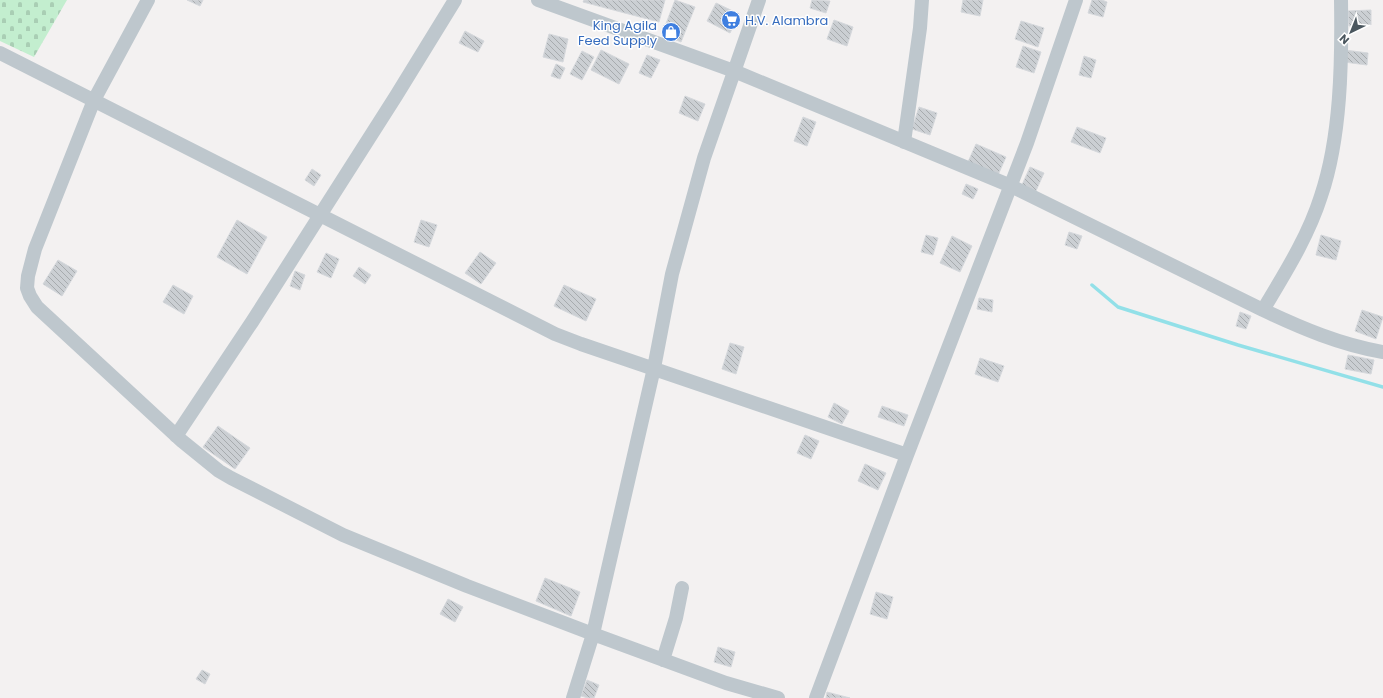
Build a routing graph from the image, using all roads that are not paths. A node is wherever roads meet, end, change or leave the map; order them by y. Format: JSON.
{"nodes":[{"id":1,"x":148,"y":0,"type":"edge"},
{"id":2,"x":455,"y":0,"type":"edge"},
{"id":3,"x":538,"y":0,"type":"edge"},
{"id":4,"x":759,"y":0,"type":"edge"},
{"id":5,"x":922,"y":0,"type":"edge"},
{"id":6,"x":1076,"y":0,"type":"edge"},
{"id":7,"x":1341,"y":0,"type":"edge"},
{"id":8,"x":0,"y":53,"type":"edge"},
{"id":9,"x":734,"y":72,"type":"junction"},
{"id":10,"x":94,"y":100,"type":"junction"},
{"id":11,"x":904,"y":142,"type":"junction"},
{"id":12,"x":1011,"y":186,"type":"junction"},
{"id":13,"x":321,"y":215,"type":"junction"},
{"id":14,"x":1262,"y":310,"type":"junction"},
{"id":15,"x":1383,"y":352,"type":"edge"},
{"id":16,"x":654,"y":368,"type":"junction"},
{"id":17,"x":176,"y":436,"type":"junction"},
{"id":18,"x":907,"y":455,"type":"junction"},
{"id":19,"x":682,"y":588,"type":"dead end"},
{"id":20,"x":593,"y":634,"type":"junction"},
{"id":21,"x":663,"y":660,"type":"junction"},
{"id":22,"x":573,"y":698,"type":"edge"},
{"id":23,"x":778,"y":698,"type":"edge"},
{"id":24,"x":816,"y":698,"type":"edge"}],
"edges":[{"from":1,"to":10,"type":"street"},
{"from":2,"to":13,"type":"street"},
{"from":3,"to":9,"type":"street"},
{"from":4,"to":9,"type":"street"},
{"from":5,"to":11,"type":"street"},
{"from":6,"to":12,"type":"street"},
{"from":7,"to":14,"type":"street"},
{"from":8,"to":10,"type":"street"},
{"from":9,"to":11,"type":"street"},
{"from":9,"to":16,"type":"street"},
{"from":10,"to":13,"type":"street"},
{"from":10,"to":17,"type":"street"},
{"from":11,"to":12,"type":"street"},
{"from":12,"to":14,"type":"street"},
{"from":12,"to":18,"type":"street"},
{"from":13,"to":16,"type":"street"},
{"from":13,"to":17,"type":"street"},
{"from":14,"to":15,"type":"street"},
{"from":16,"to":18,"type":"street"},
{"from":16,"to":20,"type":"street"},
{"from":17,"to":20,"type":"street"},
{"from":18,"to":24,"type":"street"},
{"from":19,"to":21,"type":"street"},
{"from":20,"to":21,"type":"street"},
{"from":20,"to":22,"type":"street"},
{"from":21,"to":23,"type":"street"}]}
